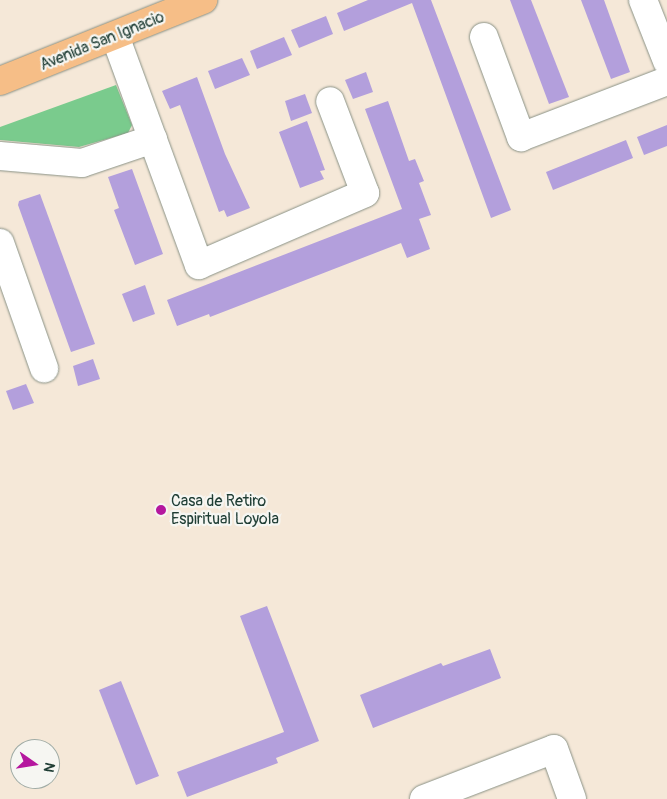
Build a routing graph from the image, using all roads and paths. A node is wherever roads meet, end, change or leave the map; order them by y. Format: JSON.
{"nodes":[{"id":1,"x":203,"y":0,"type":"edge"},
{"id":2,"x":643,"y":0,"type":"edge"},
{"id":3,"x":115,"y":36,"type":"junction"},
{"id":4,"x":484,"y":37,"type":"dead end"},
{"id":5,"x":667,"y":62,"type":"edge"},
{"id":6,"x":0,"y":80,"type":"edge"},
{"id":7,"x":667,"y":81,"type":"edge"},
{"id":8,"x":330,"y":100,"type":"dead end"},
{"id":9,"x":153,"y":139,"type":"junction"},
{"id":10,"x":0,"y":156,"type":"edge"},
{"id":11,"x":0,"y":243,"type":"edge"},
{"id":12,"x":44,"y":368,"type":"dead end"},
{"id":13,"x":424,"y":799,"type":"edge"},
{"id":14,"x":572,"y":799,"type":"edge"}],
"edges":[{"from":1,"to":3,"type":"main road","name":"Avenida San Ignacio"},
{"from":2,"to":5,"type":"street"},
{"from":3,"to":6,"type":"main road","name":"Avenida San Ignacio"},
{"from":3,"to":9,"type":"street"},
{"from":4,"to":7,"type":"street"},
{"from":8,"to":9,"type":"street"},
{"from":9,"to":10,"type":"street"},
{"from":11,"to":12,"type":"street"},
{"from":13,"to":14,"type":"street"}]}
